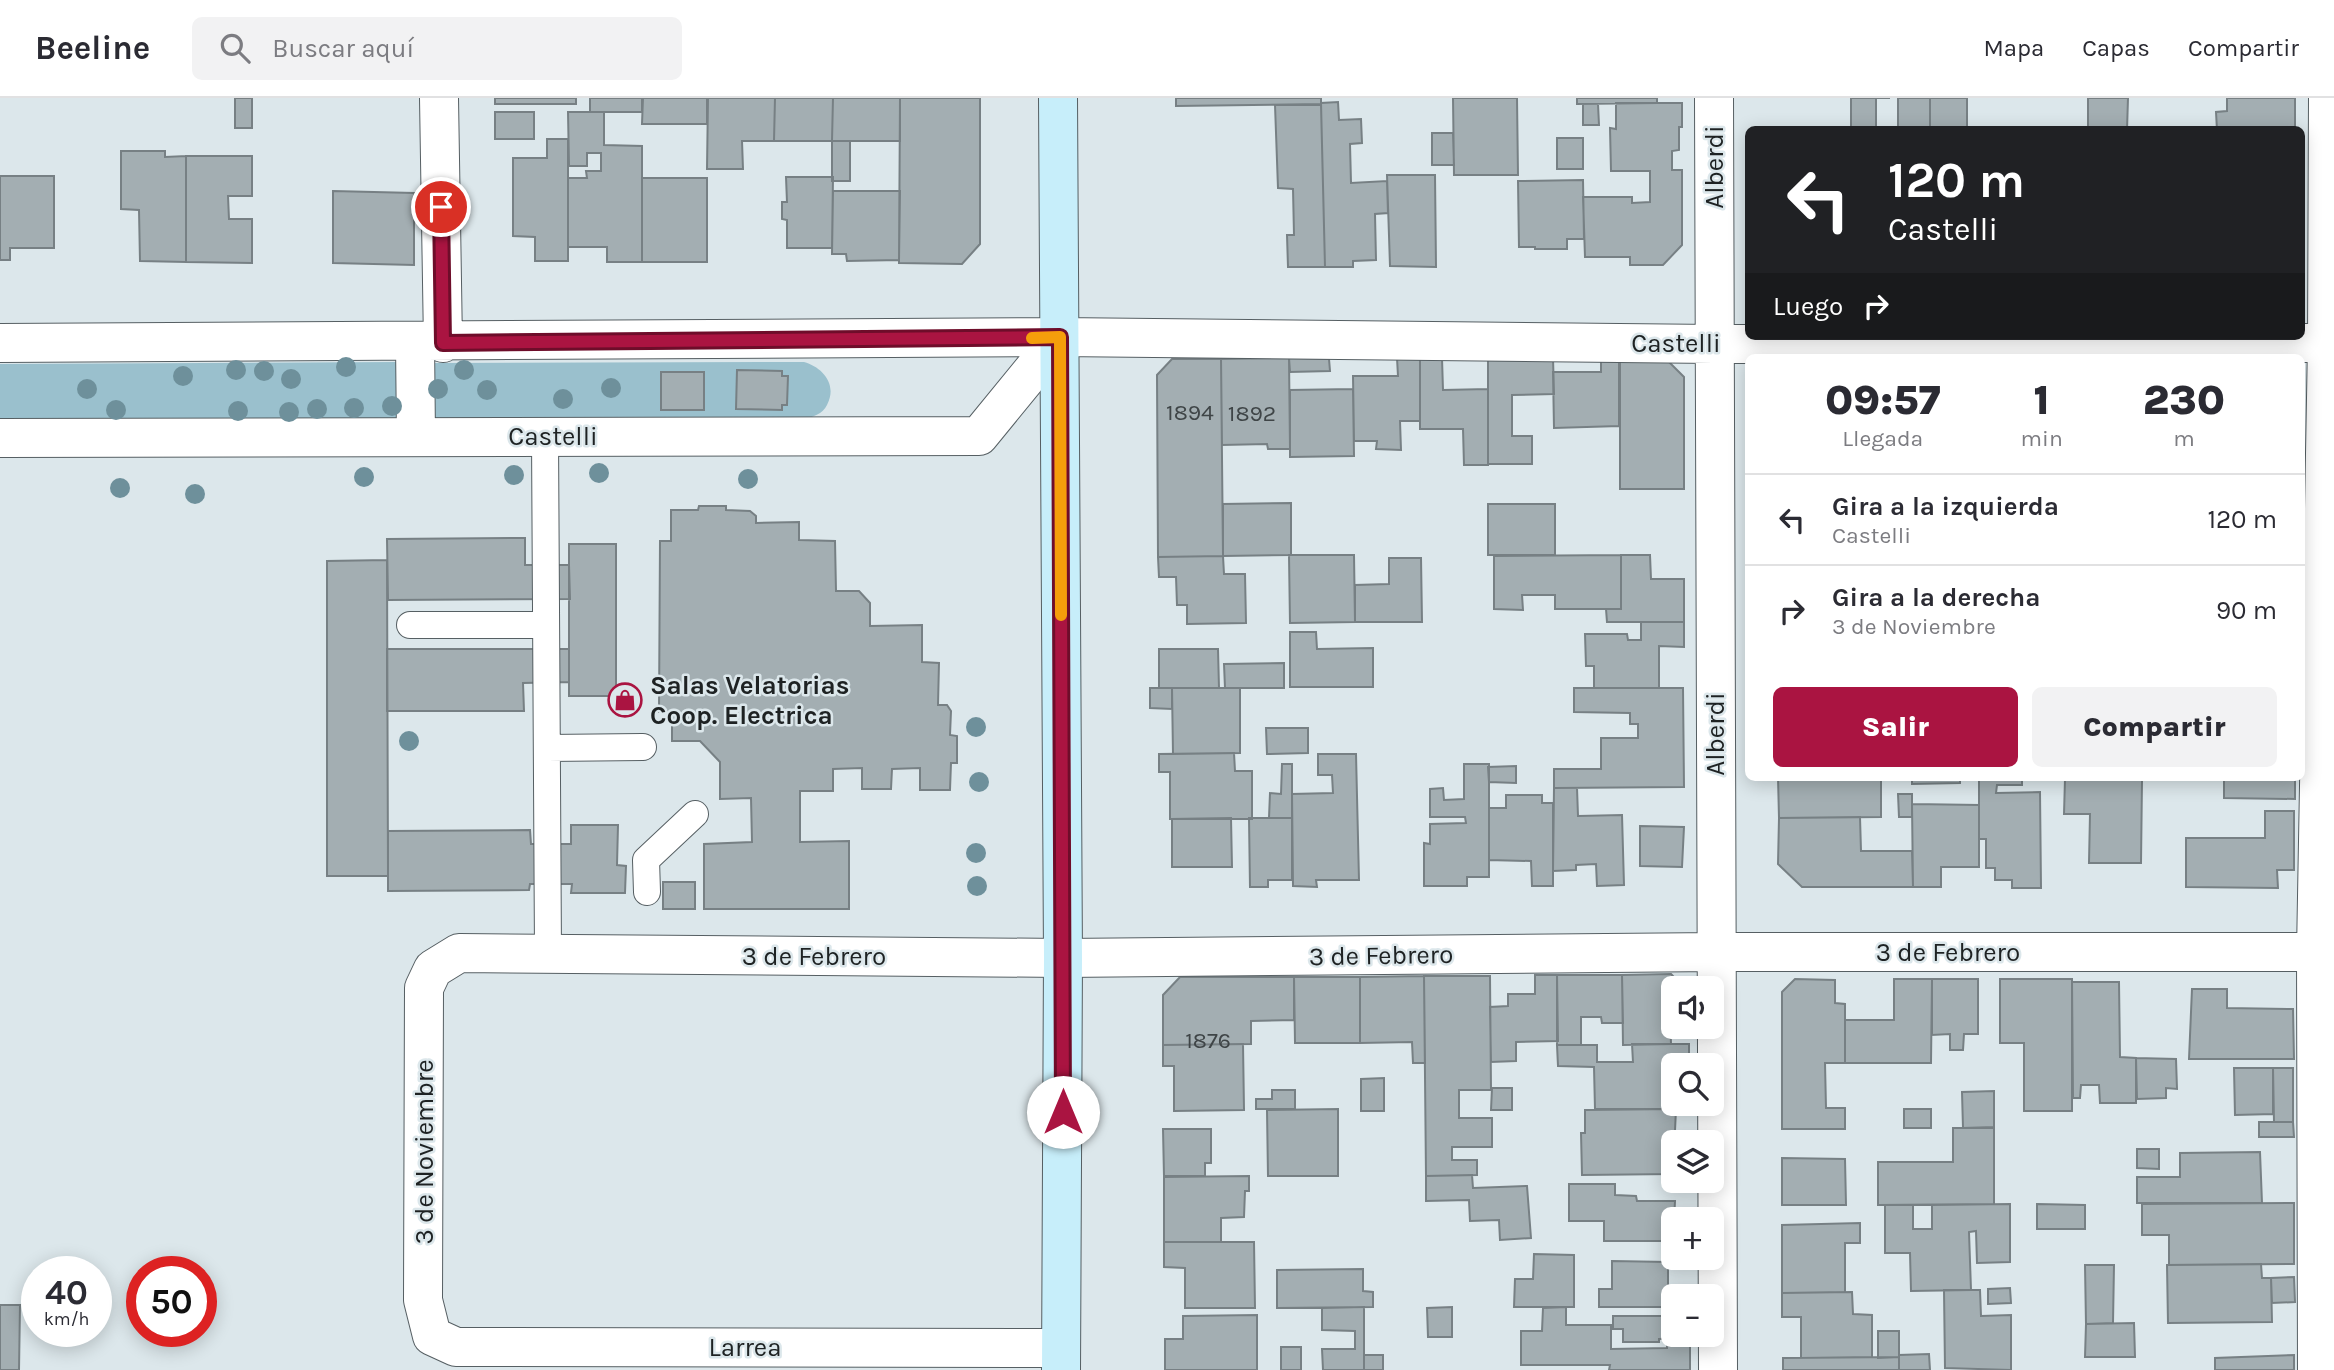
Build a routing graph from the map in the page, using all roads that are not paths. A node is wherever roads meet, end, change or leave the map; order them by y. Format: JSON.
{"nodes":[{"id":1,"x":439,"y":98,"type":"edge"},
{"id":2,"x":1058,"y":98,"type":"edge"},
{"id":3,"x":1714,"y":98,"type":"edge"},
{"id":4,"x":2328,"y":98,"type":"edge"},
{"id":5,"x":1060,"y":337,"type":"junction"},
{"id":6,"x":0,"y":343,"type":"edge"},
{"id":7,"x":429,"y":343,"type":"junction"},
{"id":8,"x":2330,"y":343,"type":"edge"},
{"id":9,"x":1714,"y":344,"type":"junction"},
{"id":10,"x":545,"y":436,"type":"junction"},
{"id":11,"x":416,"y":437,"type":"junction"},
{"id":12,"x":0,"y":438,"type":"edge"},
{"id":13,"x":410,"y":625,"type":"dead end"},
{"id":14,"x":547,"y":625,"type":"junction"},
{"id":15,"x":643,"y":747,"type":"dead end"},
{"id":16,"x":547,"y":748,"type":"junction"},
{"id":17,"x":695,"y":814,"type":"dead end"},
{"id":18,"x":647,"y":892,"type":"dead end"},
{"id":19,"x":1716,"y":952,"type":"junction"},
{"id":20,"x":2325,"y":952,"type":"edge"},
{"id":21,"x":548,"y":953,"type":"junction"},
{"id":22,"x":1063,"y":958,"type":"junction"},
{"id":23,"x":433,"y":969,"type":"joint"},
{"id":24,"x":432,"y":1336,"type":"joint"},
{"id":25,"x":1061,"y":1359,"type":"edge"},
{"id":26,"x":1718,"y":1370,"type":"edge"},
{"id":27,"x":2317,"y":1370,"type":"edge"}],
"edges":[{"from":1,"to":7,"type":"street"},
{"from":2,"to":5,"type":"main road"},
{"from":3,"to":9,"type":"street","name":"Alberdi"},
{"from":4,"to":8,"type":"street"},
{"from":5,"to":7,"type":"street","name":"Castelli"},
{"from":5,"to":9,"type":"street","name":"Castelli"},
{"from":5,"to":10,"type":"street","name":"Castelli"},
{"from":5,"to":22,"type":"main road"},
{"from":6,"to":7,"type":"street","name":"Castelli"},
{"from":7,"to":11,"type":"street"},
{"from":8,"to":9,"type":"street","name":"Castelli"},
{"from":8,"to":20,"type":"street"},
{"from":9,"to":19,"type":"street","name":"Alberdi"},
{"from":10,"to":11,"type":"street","name":"Castelli"},
{"from":10,"to":14,"type":"lane"},
{"from":11,"to":12,"type":"street","name":"Castelli"},
{"from":13,"to":14,"type":"lane"},
{"from":14,"to":16,"type":"lane"},
{"from":15,"to":16,"type":"lane"},
{"from":16,"to":21,"type":"lane"},
{"from":17,"to":18,"type":"lane"},
{"from":19,"to":20,"type":"street","name":"3 de Febrero"},
{"from":19,"to":22,"type":"street","name":"3 de Febrero"},
{"from":19,"to":26,"type":"street","name":"Alberdi"},
{"from":20,"to":27,"type":"street"},
{"from":21,"to":22,"type":"street","name":"3 de Febrero"},
{"from":21,"to":23,"type":"street","name":"3 de Febrero"},
{"from":22,"to":25,"type":"main road"},
{"from":23,"to":24,"type":"street","name":"3 de Noviembre"},
{"from":24,"to":25,"type":"street","name":"Larrea"}]}
